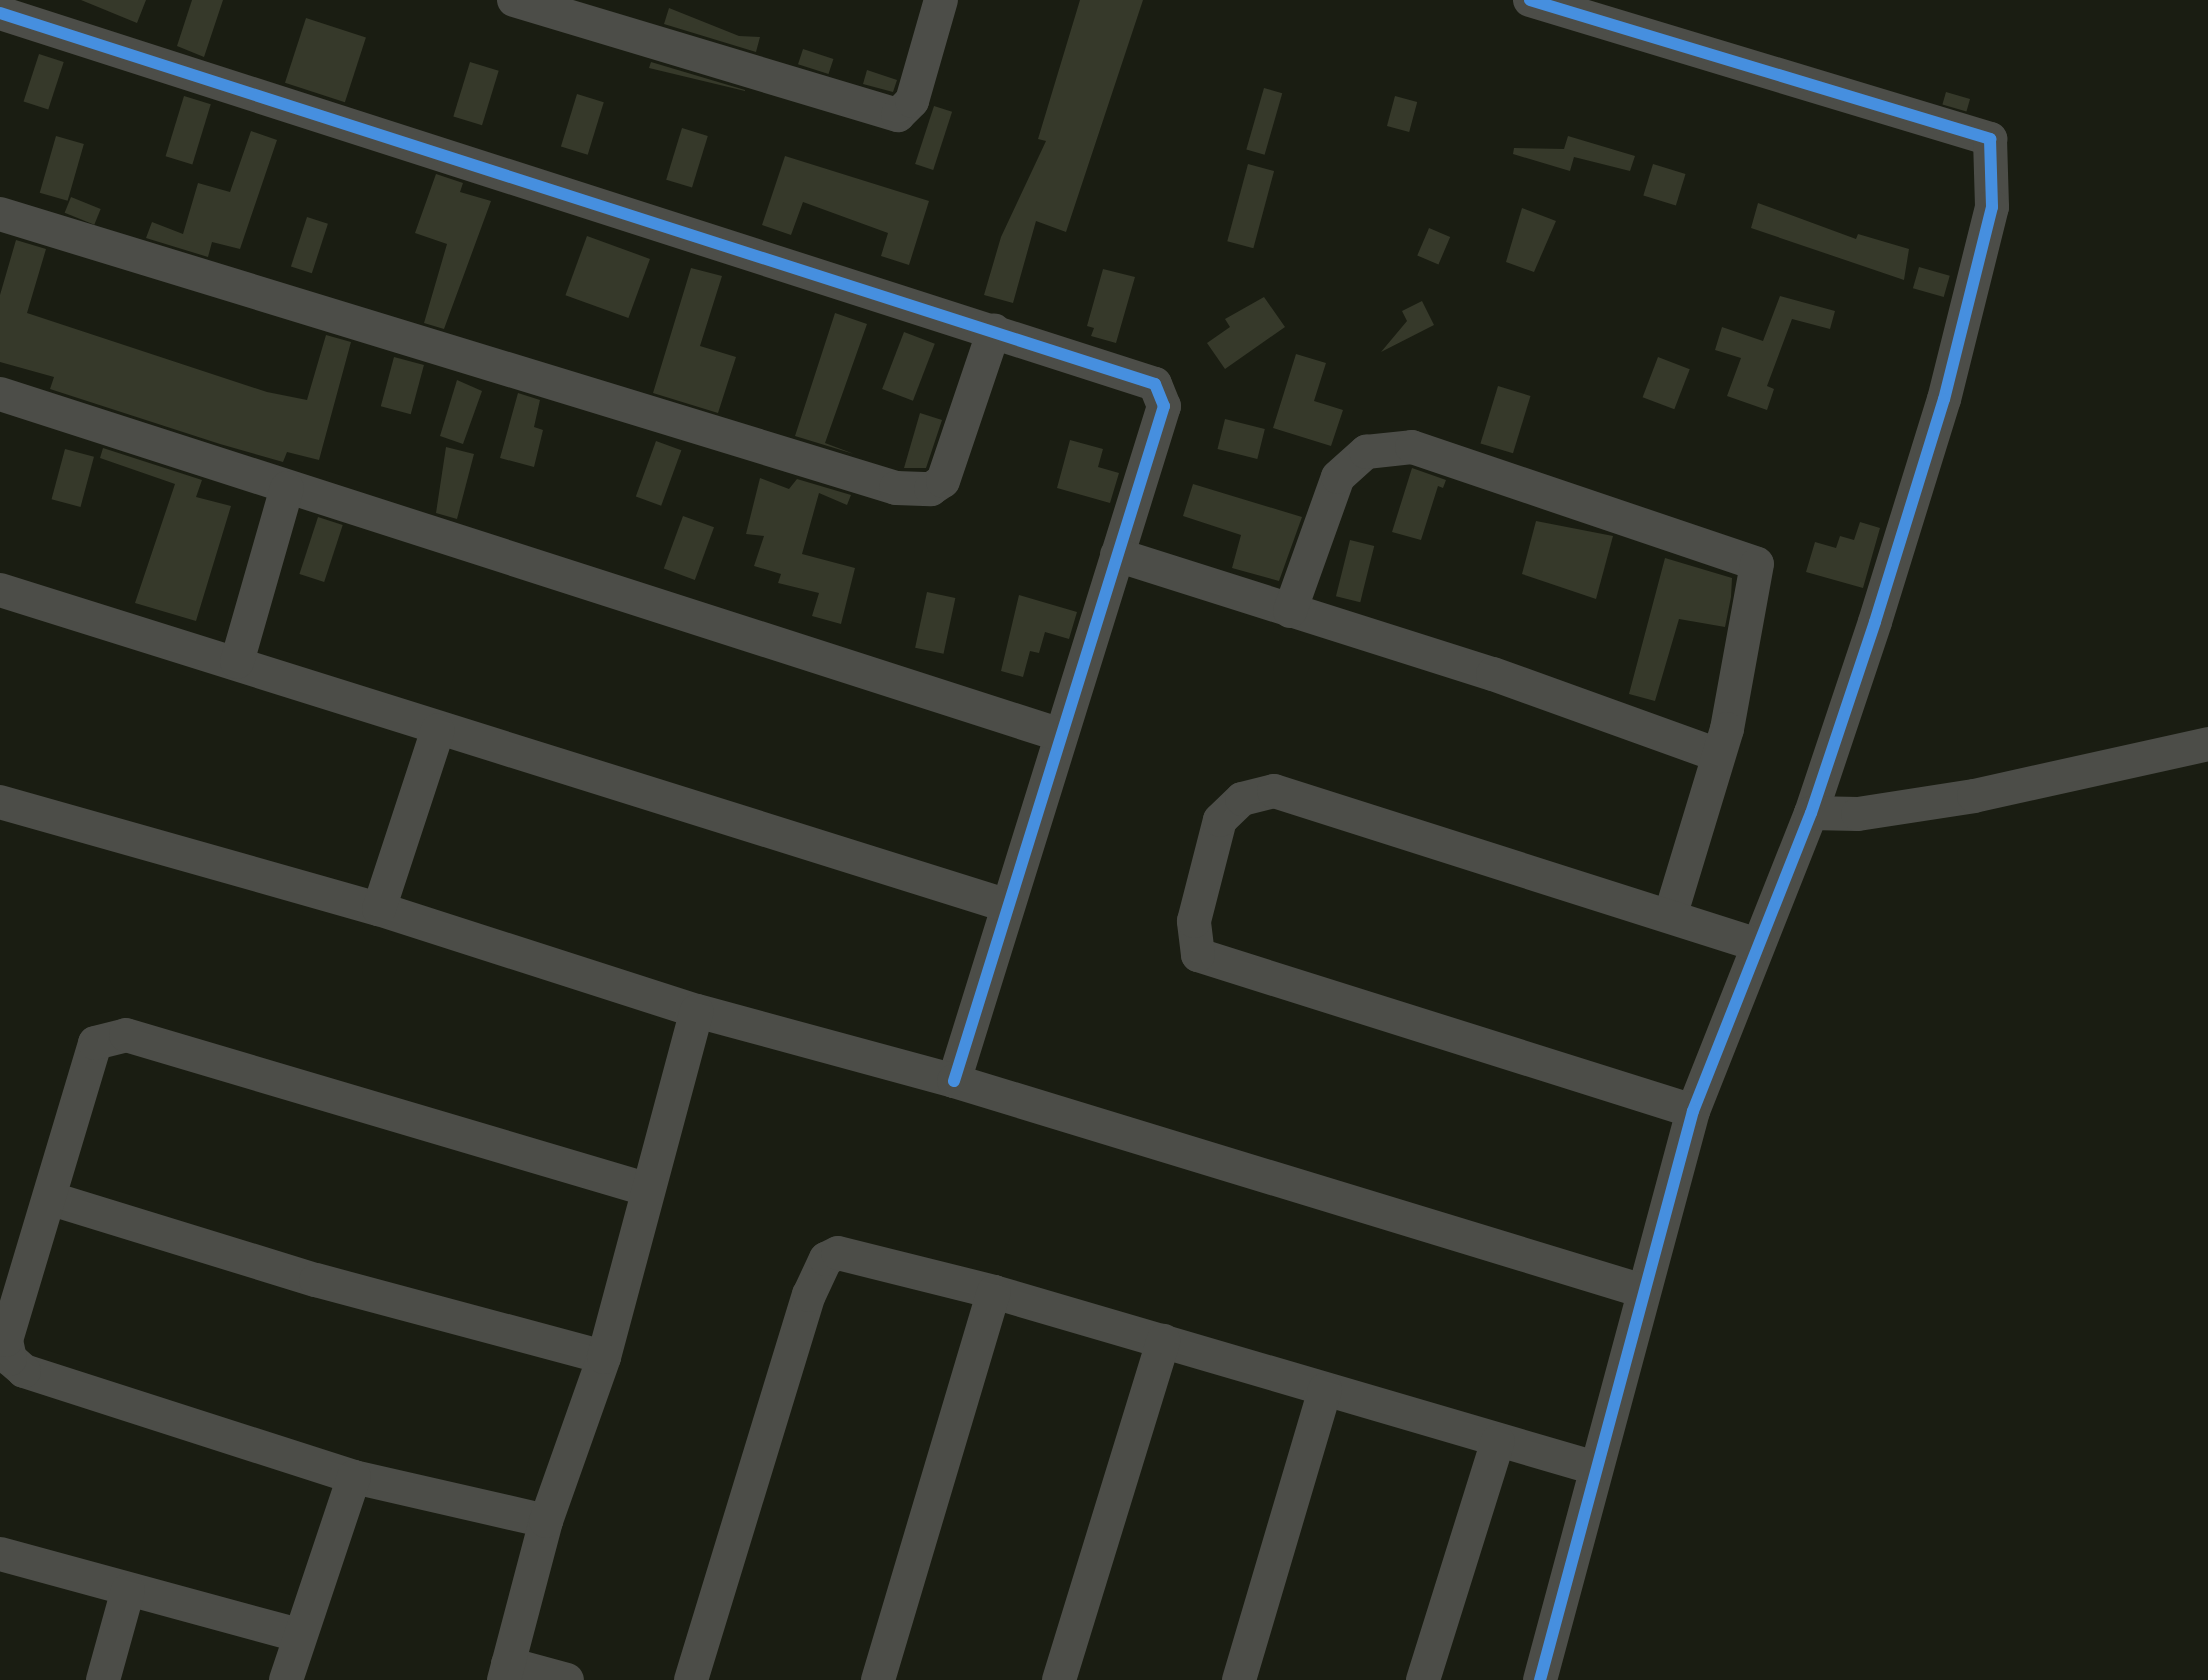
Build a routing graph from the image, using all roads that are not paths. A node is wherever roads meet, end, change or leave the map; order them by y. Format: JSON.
{"nodes":[{"id":1,"x":514,"y":0,"type":"edge"},
{"id":2,"x":941,"y":0,"type":"edge"},
{"id":3,"x":1530,"y":0,"type":"edge"},
{"id":4,"x":0,"y":13,"type":"edge"},
{"id":5,"x":0,"y":214,"type":"edge"},
{"id":6,"x":994,"y":330,"type":"junction"},
{"id":7,"x":0,"y":394,"type":"edge"},
{"id":8,"x":287,"y":488,"type":"junction"},
{"id":9,"x":1117,"y":555,"type":"junction"},
{"id":10,"x":0,"y":590,"type":"edge"},
{"id":11,"x":1290,"y":611,"type":"junction"},
{"id":12,"x":237,"y":662,"type":"junction"},
{"id":13,"x":438,"y":730,"type":"junction"},
{"id":14,"x":1061,"y":735,"type":"junction"},
{"id":15,"x":2208,"y":744,"type":"edge"},
{"id":16,"x":1718,"y":755,"type":"junction"},
{"id":17,"x":0,"y":802,"type":"edge"},
{"id":18,"x":1811,"y":813,"type":"junction"},
{"id":19,"x":1005,"y":905,"type":"junction"},
{"id":20,"x":379,"y":909,"type":"junction"},
{"id":21,"x":1671,"y":913,"type":"junction"},
{"id":22,"x":1755,"y":944,"type":"junction"},
{"id":23,"x":697,"y":1011,"type":"junction"},
{"id":24,"x":954,"y":1081,"type":"junction"},
{"id":25,"x":1693,"y":1111,"type":"junction"},
{"id":26,"x":646,"y":1189,"type":"junction"},
{"id":27,"x":52,"y":1199,"type":"junction"},
{"id":28,"x":1643,"y":1291,"type":"junction"},
{"id":29,"x":994,"y":1292,"type":"junction"},
{"id":30,"x":1163,"y":1341,"type":"junction"},
{"id":31,"x":604,"y":1357,"type":"junction"},
{"id":32,"x":1325,"y":1389,"type":"junction"},
{"id":33,"x":1498,"y":1441,"type":"junction"},
{"id":34,"x":1595,"y":1468,"type":"junction"},
{"id":35,"x":354,"y":1477,"type":"junction"},
{"id":36,"x":546,"y":1521,"type":"junction"},
{"id":37,"x":0,"y":1554,"type":"edge"},
{"id":38,"x":128,"y":1590,"type":"junction"},
{"id":39,"x":298,"y":1635,"type":"junction"},
{"id":40,"x":506,"y":1672,"type":"edge"},
{"id":41,"x":103,"y":1680,"type":"edge"},
{"id":42,"x":286,"y":1680,"type":"edge"},
{"id":43,"x":567,"y":1680,"type":"edge"},
{"id":44,"x":691,"y":1680,"type":"edge"},
{"id":45,"x":878,"y":1680,"type":"edge"},
{"id":46,"x":1059,"y":1680,"type":"edge"},
{"id":47,"x":1239,"y":1680,"type":"edge"},
{"id":48,"x":1423,"y":1680,"type":"edge"},
{"id":49,"x":1540,"y":1680,"type":"edge"}],
"edges":[{"from":1,"to":2,"type":"street"},
{"from":3,"to":18,"type":"street"},
{"from":4,"to":6,"type":"street"},
{"from":5,"to":6,"type":"street"},
{"from":6,"to":9,"type":"street"},
{"from":7,"to":8,"type":"street"},
{"from":8,"to":12,"type":"street"},
{"from":8,"to":14,"type":"street"},
{"from":9,"to":11,"type":"street"},
{"from":9,"to":14,"type":"street"},
{"from":10,"to":12,"type":"street"},
{"from":11,"to":16,"type":"street"},
{"from":11,"to":16,"type":"street"},
{"from":12,"to":13,"type":"street"},
{"from":13,"to":19,"type":"street"},
{"from":13,"to":20,"type":"street"},
{"from":14,"to":19,"type":"street"},
{"from":15,"to":18,"type":"street"},
{"from":16,"to":21,"type":"street"},
{"from":17,"to":20,"type":"street"},
{"from":18,"to":22,"type":"street"},
{"from":19,"to":24,"type":"street"},
{"from":20,"to":23,"type":"street"},
{"from":21,"to":22,"type":"street"},
{"from":21,"to":25,"type":"street"},
{"from":22,"to":25,"type":"street"},
{"from":23,"to":24,"type":"street"},
{"from":23,"to":26,"type":"street"},
{"from":24,"to":28,"type":"street"},
{"from":25,"to":28,"type":"street"},
{"from":26,"to":27,"type":"street"},
{"from":26,"to":31,"type":"street"},
{"from":27,"to":31,"type":"street"},
{"from":27,"to":35,"type":"street"},
{"from":28,"to":34,"type":"street"},
{"from":29,"to":30,"type":"street"},
{"from":29,"to":44,"type":"street"},
{"from":29,"to":45,"type":"street"},
{"from":30,"to":32,"type":"street"},
{"from":30,"to":46,"type":"street"},
{"from":31,"to":36,"type":"street"},
{"from":32,"to":33,"type":"street"},
{"from":32,"to":47,"type":"street"},
{"from":33,"to":34,"type":"street"},
{"from":33,"to":48,"type":"street"},
{"from":34,"to":49,"type":"street"},
{"from":35,"to":36,"type":"street"},
{"from":35,"to":39,"type":"street"},
{"from":36,"to":40,"type":"street"},
{"from":37,"to":38,"type":"street"},
{"from":38,"to":39,"type":"street"},
{"from":38,"to":41,"type":"street"},
{"from":39,"to":42,"type":"street"},
{"from":40,"to":43,"type":"street"}]}
